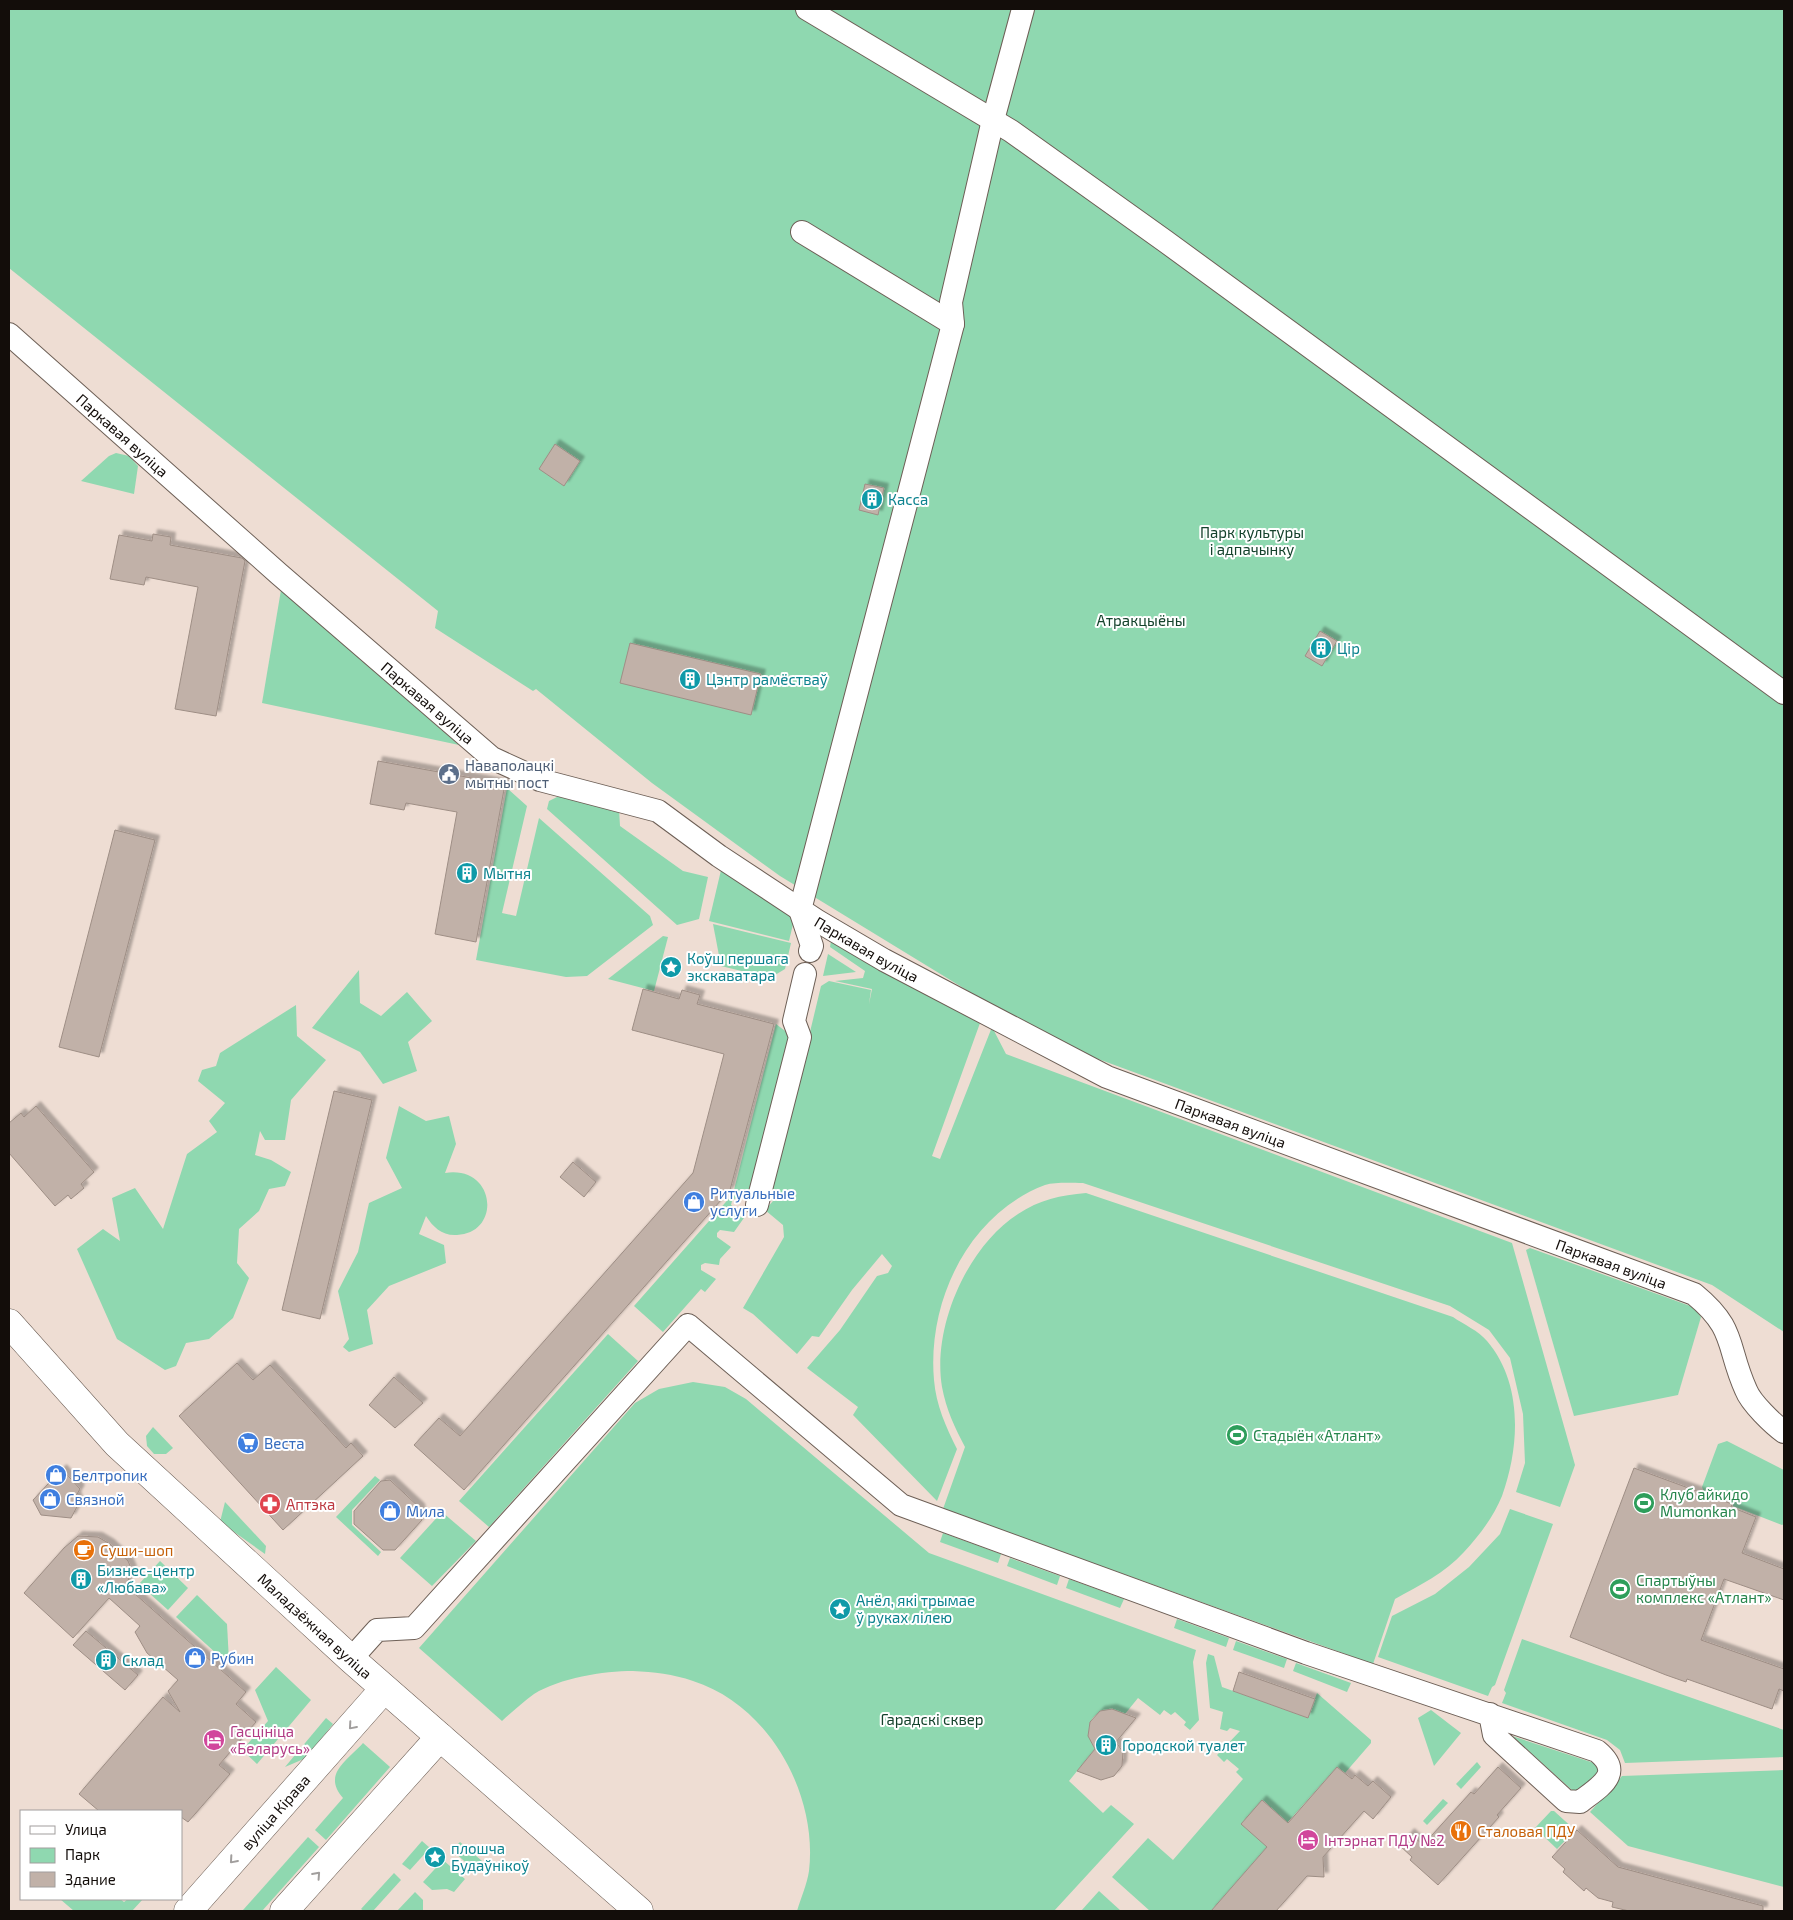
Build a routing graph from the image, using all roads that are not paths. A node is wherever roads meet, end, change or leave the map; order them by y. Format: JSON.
{"nodes":[{"id":1,"x":807,"y":9,"type":"edge"},
{"id":2,"x":1022,"y":9,"type":"edge"},
{"id":3,"x":993,"y":120,"type":"junction"},
{"id":4,"x":802,"y":232,"type":"dead end"},
{"id":5,"x":953,"y":324,"type":"junction"},
{"id":6,"x":9,"y":334,"type":"edge"},
{"id":7,"x":1784,"y":693,"type":"edge"},
{"id":8,"x":800,"y":910,"type":"junction"},
{"id":9,"x":810,"y":951,"type":"dead end"},
{"id":10,"x":805,"y":974,"type":"dead end"},
{"id":11,"x":757,"y":1205,"type":"dead end"},
{"id":12,"x":9,"y":1323,"type":"edge"},
{"id":13,"x":1784,"y":1432,"type":"edge"},
{"id":14,"x":351,"y":1659,"type":"junction"},
{"id":15,"x":384,"y":1689,"type":"junction"},
{"id":16,"x":1490,"y":1714,"type":"junction"},
{"id":17,"x":440,"y":1737,"type":"junction"},
{"id":18,"x":188,"y":1911,"type":"edge"},
{"id":19,"x":284,"y":1911,"type":"edge"},
{"id":20,"x":639,"y":1911,"type":"edge"}],
"edges":[{"from":1,"to":3,"type":"street"},
{"from":2,"to":3,"type":"street"},
{"from":3,"to":5,"type":"street"},
{"from":3,"to":7,"type":"street"},
{"from":4,"to":5,"type":"street"},
{"from":5,"to":8,"type":"street"},
{"from":6,"to":8,"type":"street","name":"Паркавая вуліца"},
{"from":8,"to":9,"type":"street"},
{"from":8,"to":13,"type":"street","name":"Паркавая вуліца"},
{"from":10,"to":11,"type":"street"},
{"from":12,"to":14,"type":"main road","name":"Маладзёжная вуліца"},
{"from":14,"to":15,"type":"main road","name":"Маладзёжная вуліца"},
{"from":14,"to":16,"type":"street"},
{"from":15,"to":17,"type":"main road","name":"Маладзёжная вуліца"},
{"from":15,"to":18,"type":"main road","name":"вуліца Кірава","one_way":true},
{"from":16,"to":16,"type":"street"},
{"from":19,"to":17,"type":"main road","one_way":true},
{"from":17,"to":20,"type":"main road","name":"Маладзёжная вуліца"}]}
